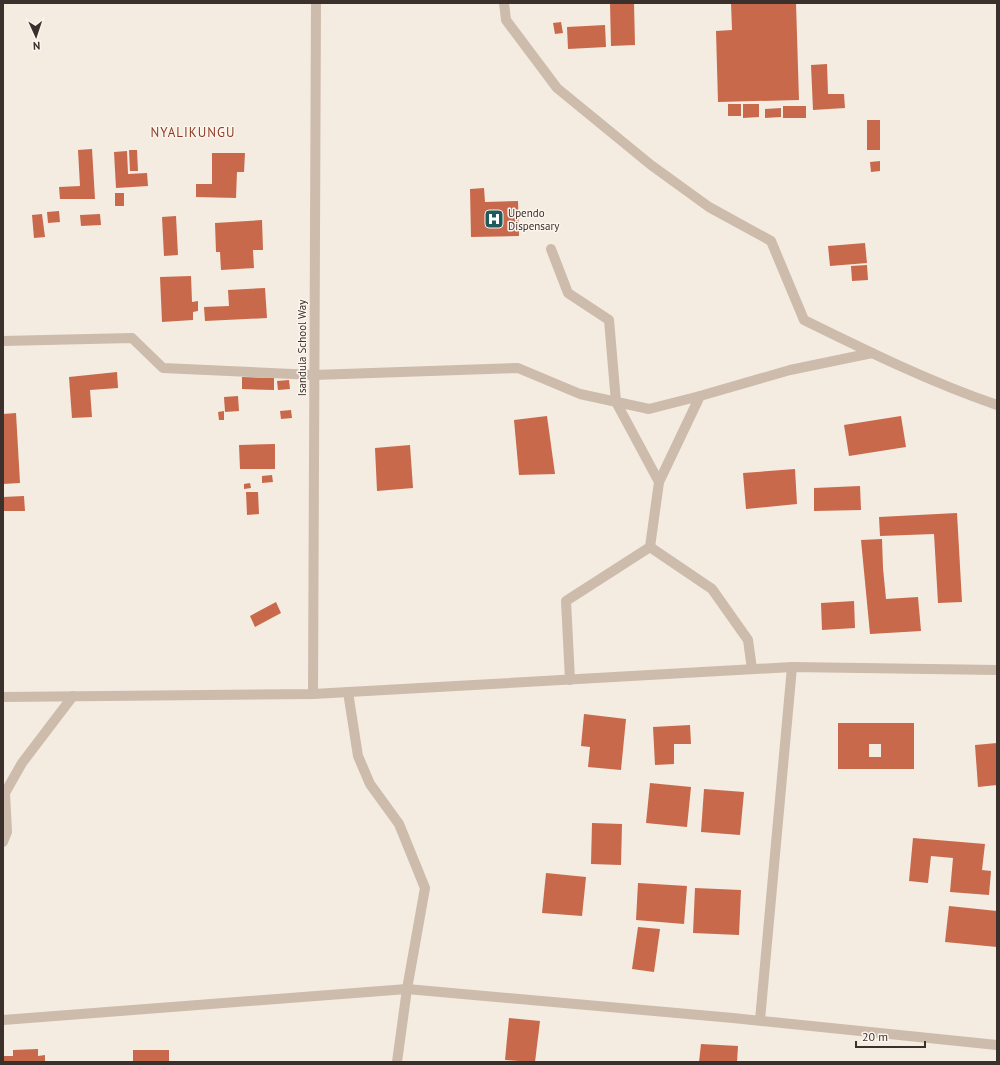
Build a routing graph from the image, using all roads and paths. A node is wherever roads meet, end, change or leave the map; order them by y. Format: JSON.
{"nodes":[{"id":1,"x":316,"y":3,"type":"edge"},
{"id":2,"x":504,"y":3,"type":"edge"},
{"id":3,"x":551,"y":249,"type":"dead end"},
{"id":4,"x":3,"y":340,"type":"edge"},
{"id":5,"x":872,"y":353,"type":"junction"},
{"id":6,"x":314,"y":375,"type":"junction"},
{"id":7,"x":700,"y":396,"type":"junction"},
{"id":8,"x":616,"y":402,"type":"junction"},
{"id":9,"x":997,"y":405,"type":"edge"},
{"id":10,"x":659,"y":482,"type":"junction"},
{"id":11,"x":650,"y":547,"type":"junction"},
{"id":12,"x":792,"y":667,"type":"junction"},
{"id":13,"x":752,"y":670,"type":"junction"},
{"id":14,"x":997,"y":670,"type":"edge"},
{"id":15,"x":570,"y":680,"type":"junction"},
{"id":16,"x":348,"y":692,"type":"junction"},
{"id":17,"x":313,"y":694,"type":"junction"},
{"id":18,"x":73,"y":696,"type":"junction"},
{"id":19,"x":3,"y":697,"type":"edge"},
{"id":20,"x":3,"y":842,"type":"edge"},
{"id":21,"x":407,"y":989,"type":"junction"},
{"id":22,"x":3,"y":1020,"type":"edge"},
{"id":23,"x":760,"y":1020,"type":"junction"},
{"id":24,"x":997,"y":1045,"type":"edge"},
{"id":25,"x":397,"y":1062,"type":"edge"}],
"edges":[{"from":1,"to":6,"type":"street","name":"Isandula School Way"},
{"from":2,"to":5,"type":"street"},
{"from":3,"to":8,"type":"street"},
{"from":4,"to":6,"type":"street"},
{"from":5,"to":7,"type":"street"},
{"from":5,"to":9,"type":"street"},
{"from":6,"to":8,"type":"street"},
{"from":6,"to":17,"type":"street","name":"Isandula School Way"},
{"from":7,"to":8,"type":"street"},
{"from":7,"to":10,"type":"street"},
{"from":8,"to":10,"type":"street"},
{"from":10,"to":11,"type":"street"},
{"from":11,"to":13,"type":"street"},
{"from":11,"to":15,"type":"street"},
{"from":12,"to":13,"type":"street"},
{"from":12,"to":14,"type":"street"},
{"from":12,"to":23,"type":"street"},
{"from":13,"to":15,"type":"street"},
{"from":15,"to":16,"type":"street"},
{"from":16,"to":17,"type":"street"},
{"from":16,"to":21,"type":"street"},
{"from":17,"to":18,"type":"street"},
{"from":18,"to":19,"type":"street"},
{"from":18,"to":20,"type":"street"},
{"from":21,"to":22,"type":"street"},
{"from":21,"to":23,"type":"street"},
{"from":21,"to":25,"type":"street"},
{"from":23,"to":24,"type":"street"}]}
